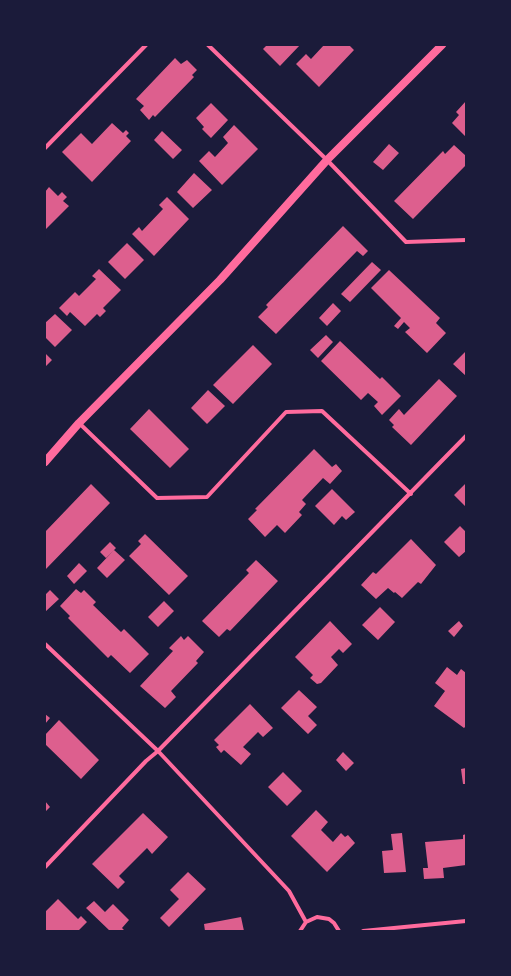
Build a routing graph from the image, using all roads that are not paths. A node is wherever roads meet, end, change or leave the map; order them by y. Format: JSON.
{"nodes":[{"id":1,"x":146,"y":45,"type":"edge"},
{"id":2,"x":208,"y":45,"type":"edge"},
{"id":3,"x":442,"y":45,"type":"edge"},
{"id":4,"x":45,"y":148,"type":"edge"},
{"id":5,"x":327,"y":160,"type":"junction"},
{"id":6,"x":466,"y":240,"type":"edge"},
{"id":7,"x":79,"y":423,"type":"junction"},
{"id":8,"x":466,"y":436,"type":"edge"},
{"id":9,"x":45,"y":462,"type":"edge"},
{"id":10,"x":410,"y":494,"type":"junction"},
{"id":11,"x":45,"y":644,"type":"edge"},
{"id":12,"x":158,"y":751,"type":"junction"},
{"id":13,"x":45,"y":867,"type":"edge"},
{"id":14,"x":466,"y":921,"type":"edge"},
{"id":15,"x":306,"y":922,"type":"junction"},
{"id":16,"x":300,"y":931,"type":"edge"},
{"id":17,"x":338,"y":931,"type":"edge"},
{"id":18,"x":363,"y":931,"type":"edge"}],
"edges":[{"from":1,"to":4,"type":"street"},
{"from":2,"to":5,"type":"street"},
{"from":3,"to":5,"type":"main road"},
{"from":5,"to":6,"type":"street"},
{"from":5,"to":7,"type":"main road"},
{"from":7,"to":9,"type":"main road"},
{"from":7,"to":10,"type":"street"},
{"from":8,"to":10,"type":"street"},
{"from":10,"to":12,"type":"street"},
{"from":11,"to":12,"type":"street"},
{"from":12,"to":13,"type":"street"},
{"from":12,"to":15,"type":"street"},
{"from":14,"to":18,"type":"street"},
{"from":15,"to":16,"type":"street"},
{"from":15,"to":17,"type":"street"}]}
